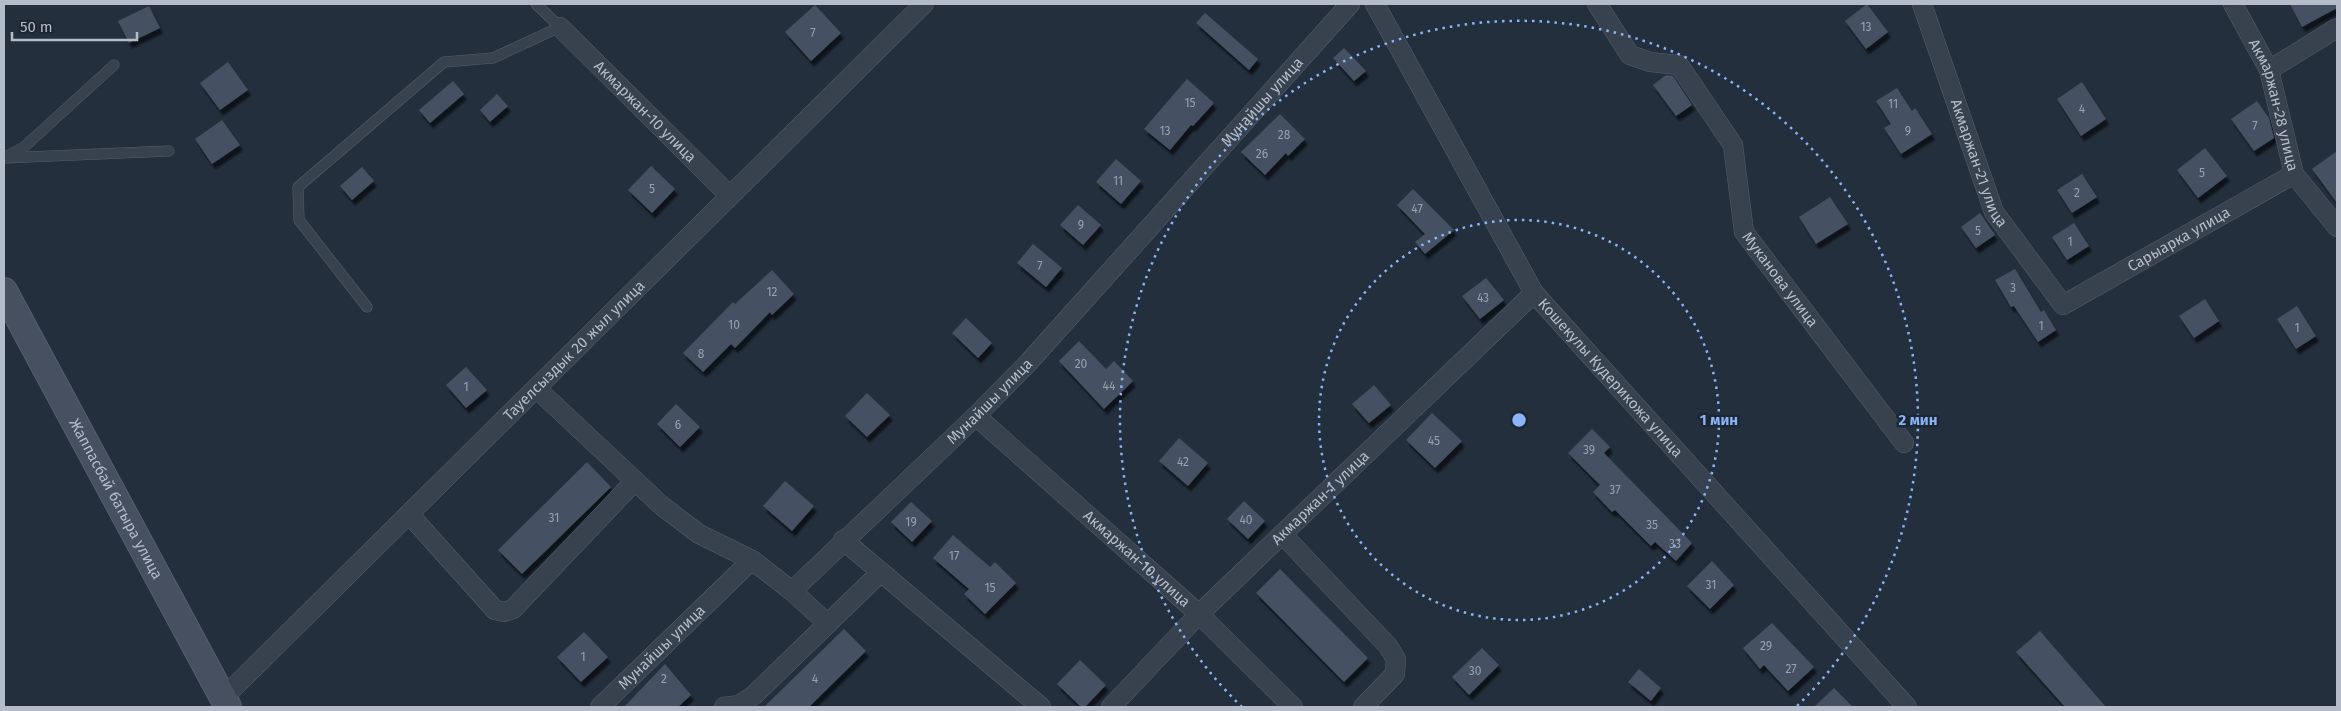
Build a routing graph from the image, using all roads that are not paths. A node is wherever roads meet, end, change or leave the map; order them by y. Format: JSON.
{"nodes":[{"id":1,"x":536,"y":4,"type":"edge"},
{"id":2,"x":924,"y":4,"type":"edge"},
{"id":3,"x":1350,"y":4,"type":"edge"},
{"id":4,"x":1375,"y":4,"type":"edge"},
{"id":5,"x":1597,"y":4,"type":"edge"},
{"id":6,"x":1922,"y":4,"type":"edge"},
{"id":7,"x":2233,"y":4,"type":"edge"},
{"id":8,"x":560,"y":27,"type":"junction"},
{"id":9,"x":2337,"y":28,"type":"edge"},
{"id":10,"x":114,"y":65,"type":"dead end"},
{"id":11,"x":2269,"y":70,"type":"junction"},
{"id":12,"x":170,"y":150,"type":"dead end"},
{"id":13,"x":4,"y":158,"type":"edge"},
{"id":14,"x":2294,"y":174,"type":"junction"},
{"id":15,"x":730,"y":196,"type":"junction"},
{"id":16,"x":2337,"y":227,"type":"edge"},
{"id":17,"x":4,"y":291,"type":"edge"},
{"id":18,"x":1534,"y":293,"type":"junction"},
{"id":19,"x":2064,"y":305,"type":"joint"},
{"id":20,"x":368,"y":307,"type":"dead end"},
{"id":21,"x":536,"y":388,"type":"junction"},
{"id":22,"x":976,"y":416,"type":"junction"},
{"id":23,"x":1904,"y":443,"type":"dead end"},
{"id":24,"x":634,"y":482,"type":"junction"},
{"id":25,"x":408,"y":514,"type":"junction"},
{"id":26,"x":1282,"y":534,"type":"junction"},
{"id":27,"x":843,"y":540,"type":"junction"},
{"id":28,"x":752,"y":560,"type":"junction"},
{"id":29,"x":881,"y":572,"type":"junction"},
{"id":30,"x":792,"y":591,"type":"junction"},
{"id":31,"x":1199,"y":614,"type":"junction"},
{"id":32,"x":828,"y":624,"type":"junction"},
{"id":33,"x":225,"y":702,"type":"edge"},
{"id":34,"x":600,"y":707,"type":"edge"},
{"id":35,"x":724,"y":707,"type":"edge"},
{"id":36,"x":1041,"y":707,"type":"edge"},
{"id":37,"x":1111,"y":707,"type":"edge"},
{"id":38,"x":1293,"y":707,"type":"edge"},
{"id":39,"x":1363,"y":707,"type":"edge"},
{"id":40,"x":1907,"y":707,"type":"edge"}],
"edges":[{"from":1,"to":8,"type":"lane"},
{"from":2,"to":15,"type":"street","name":"Тауелсыздык 20 жыл улица"},
{"from":3,"to":22,"type":"street","name":"Мунайшы улица"},
{"from":4,"to":18,"type":"street","name":"Кошекулы Кудерикожа улица"},
{"from":5,"to":23,"type":"street","name":"Муканова улица"},
{"from":6,"to":19,"type":"street","name":"Акмаржан-21 улица"},
{"from":7,"to":11,"type":"street","name":"Акмаржан-28 улица"},
{"from":8,"to":15,"type":"street","name":"Акмаржан-10 улица"},
{"from":8,"to":20,"type":"lane"},
{"from":9,"to":11,"type":"street"},
{"from":10,"to":13,"type":"lane"},
{"from":11,"to":14,"type":"street","name":"Акмаржан-28 улица"},
{"from":12,"to":13,"type":"lane"},
{"from":14,"to":16,"type":"street","name":"Акмаржан-28 улица"},
{"from":14,"to":19,"type":"street","name":"Сарыарка улица"},
{"from":15,"to":21,"type":"street","name":"Тауелсыздык 20 жыл улица"},
{"from":17,"to":33,"type":"main road","name":"Жаппасбай батыра улица"},
{"from":18,"to":26,"type":"street","name":"Акмаржан-1 улица"},
{"from":18,"to":40,"type":"street","name":"Кошекулы Кудерикожа улица"},
{"from":21,"to":24,"type":"street"},
{"from":21,"to":25,"type":"street","name":"Тауелсыздык 20 жыл улица"},
{"from":22,"to":27,"type":"street","name":"Мунайшы улица"},
{"from":22,"to":31,"type":"street","name":"Акмаржан-10 улица"},
{"from":24,"to":25,"type":"street"},
{"from":24,"to":28,"type":"street"},
{"from":25,"to":33,"type":"street","name":"Тауелсыздык 20 жыл улица"},
{"from":26,"to":31,"type":"street","name":"Акмаржан-1 улица"},
{"from":26,"to":39,"type":"street"},
{"from":27,"to":29,"type":"street"},
{"from":27,"to":30,"type":"street","name":"Мунайшы улица"},
{"from":28,"to":30,"type":"street"},
{"from":28,"to":34,"type":"street","name":"Мунайшы улица"},
{"from":29,"to":32,"type":"street"},
{"from":29,"to":36,"type":"street"},
{"from":30,"to":32,"type":"street"},
{"from":31,"to":37,"type":"street","name":"Акмаржан-1 улица"},
{"from":31,"to":38,"type":"street","name":"Акмаржан-10 улица"},
{"from":32,"to":35,"type":"street"}]}
